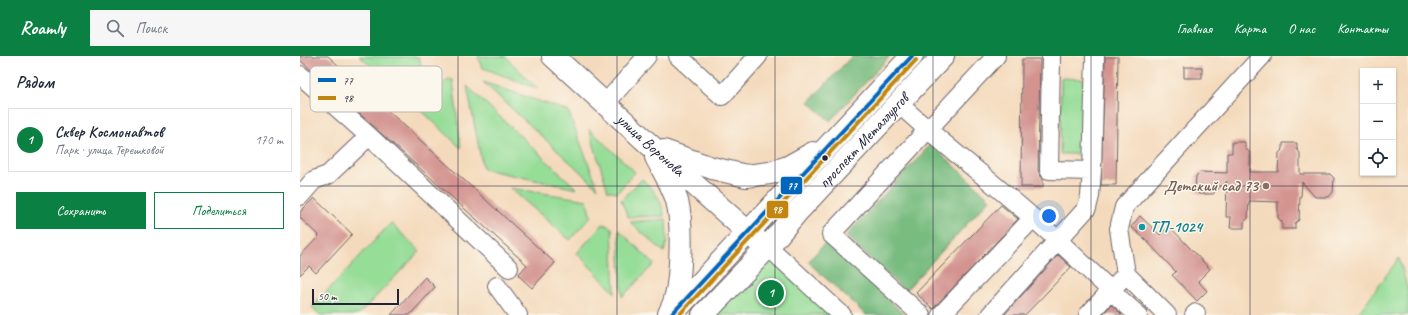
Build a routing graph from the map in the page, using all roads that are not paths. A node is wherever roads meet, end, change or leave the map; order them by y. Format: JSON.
{"nodes":[{"id":1,"x":553,"y":56,"type":"edge"},
{"id":2,"x":647,"y":56,"type":"edge"},
{"id":3,"x":678,"y":56,"type":"edge"},
{"id":4,"x":758,"y":56,"type":"edge"},
{"id":5,"x":912,"y":56,"type":"edge"},
{"id":6,"x":943,"y":56,"type":"edge"},
{"id":7,"x":996,"y":56,"type":"edge"},
{"id":8,"x":1051,"y":56,"type":"edge"},
{"id":9,"x":1095,"y":56,"type":"edge"},
{"id":10,"x":1262,"y":56,"type":"edge"},
{"id":11,"x":300,"y":75,"type":"edge"},
{"id":12,"x":310,"y":84,"type":"edge"},
{"id":13,"x":605,"y":104,"type":"junction"},
{"id":14,"x":899,"y":104,"type":"junction"},
{"id":15,"x":342,"y":112,"type":"edge"},
{"id":16,"x":928,"y":131,"type":"junction"},
{"id":17,"x":840,"y":133,"type":"junction"},
{"id":18,"x":369,"y":136,"type":"junction"},
{"id":19,"x":650,"y":145,"type":"junction"},
{"id":20,"x":1092,"y":171,"type":"junction"},
{"id":21,"x":300,"y":196,"type":"edge"},
{"id":22,"x":1033,"y":218,"type":"junction"},
{"id":23,"x":748,"y":233,"type":"junction"},
{"id":24,"x":1058,"y":240,"type":"junction"},
{"id":25,"x":767,"y":248,"type":"junction"},
{"id":26,"x":509,"y":268,"type":"dead end"},
{"id":27,"x":1126,"y":274,"type":"junction"},
{"id":28,"x":497,"y":286,"type":"dead end"},
{"id":29,"x":1110,"y":290,"type":"junction"},
{"id":30,"x":518,"y":315,"type":"edge"},
{"id":31,"x":670,"y":315,"type":"edge"},
{"id":32,"x":703,"y":315,"type":"edge"},
{"id":33,"x":842,"y":315,"type":"edge"},
{"id":34,"x":921,"y":315,"type":"edge"},
{"id":35,"x":941,"y":315,"type":"edge"},
{"id":36,"x":990,"y":315,"type":"edge"},
{"id":37,"x":1088,"y":315,"type":"edge"},
{"id":38,"x":1138,"y":315,"type":"edge"},
{"id":39,"x":1167,"y":315,"type":"edge"}],
"edges":[{"from":1,"to":13,"type":"main road","name":"улица Воронова"},
{"from":2,"to":13,"type":"street"},
{"from":3,"to":4,"type":"street"},
{"from":5,"to":17,"type":"main road","name":"проспект Металлургов"},
{"from":6,"to":14,"type":"main road","name":"проспект Металлургов"},
{"from":7,"to":16,"type":"street"},
{"from":8,"to":20,"type":"street"},
{"from":9,"to":20,"type":"street"},
{"from":10,"to":27,"type":"street"},
{"from":11,"to":12,"type":"street"},
{"from":13,"to":19,"type":"main road","name":"улица Воронова"},
{"from":14,"to":16,"type":"street"},
{"from":14,"to":25,"type":"main road","name":"проспект Металлургов"},
{"from":15,"to":18,"type":"street"},
{"from":16,"to":22,"type":"street"},
{"from":16,"to":34,"type":"street"},
{"from":17,"to":19,"type":"main road"},
{"from":17,"to":23,"type":"main road","name":"проспект Металлургов"},
{"from":18,"to":21,"type":"street"},
{"from":18,"to":26,"type":"street"},
{"from":19,"to":23,"type":"main road","name":"улица Воронова"},
{"from":19,"to":31,"type":"main road"},
{"from":20,"to":24,"type":"street"},
{"from":22,"to":24,"type":"street"},
{"from":22,"to":35,"type":"street"},
{"from":23,"to":25,"type":"main road","name":"улица Воронова"},
{"from":23,"to":31,"type":"main road","name":"проспект Металлургов"},
{"from":24,"to":29,"type":"street"},
{"from":24,"to":36,"type":"street"},
{"from":25,"to":32,"type":"main road","name":"проспект Металлургов"},
{"from":25,"to":33,"type":"street"},
{"from":27,"to":29,"type":"street"},
{"from":27,"to":39,"type":"street"},
{"from":28,"to":30,"type":"street"},
{"from":29,"to":37,"type":"street"},
{"from":29,"to":38,"type":"street"}]}
